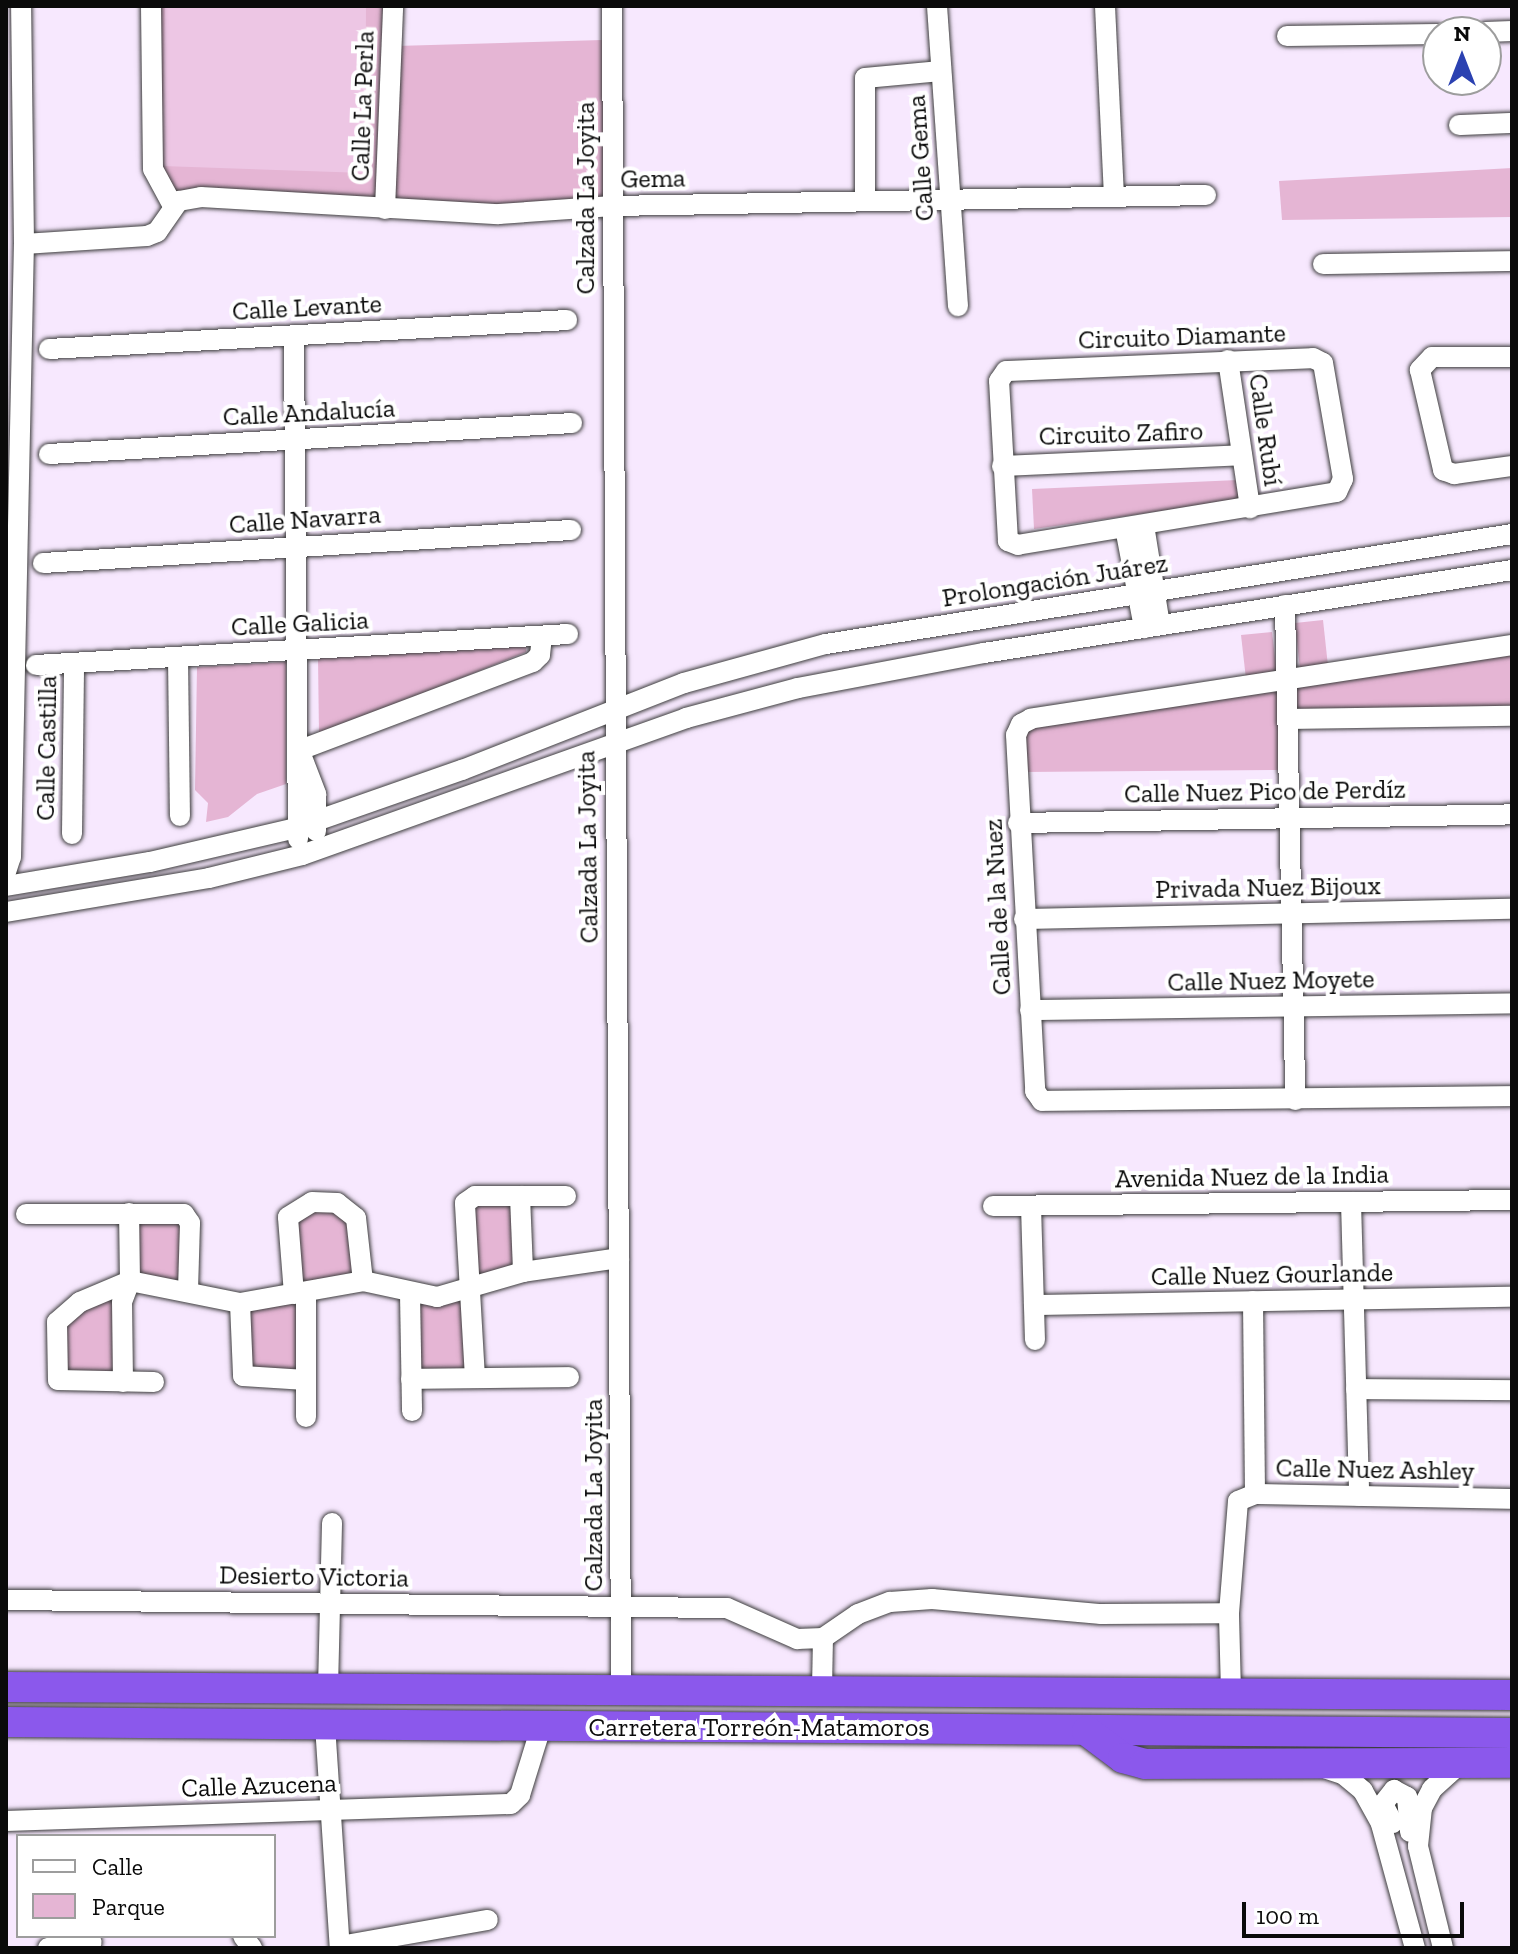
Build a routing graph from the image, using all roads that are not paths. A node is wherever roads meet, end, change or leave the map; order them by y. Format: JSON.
{"nodes":[{"id":1,"x":21,"y":6,"type":"edge"},
{"id":2,"x":151,"y":6,"type":"edge"},
{"id":3,"x":393,"y":6,"type":"edge"},
{"id":4,"x":612,"y":6,"type":"edge"},
{"id":5,"x":937,"y":6,"type":"edge"},
{"id":6,"x":1105,"y":6,"type":"edge"},
{"id":7,"x":1422,"y":34,"type":"edge"},
{"id":8,"x":1287,"y":36,"type":"dead end"},
{"id":9,"x":941,"y":71,"type":"junction"},
{"id":10,"x":1512,"y":123,"type":"edge"},
{"id":11,"x":1459,"y":125,"type":"dead end"},
{"id":12,"x":1206,"y":195,"type":"dead end"},
{"id":13,"x":1114,"y":197,"type":"junction"},
{"id":14,"x":951,"y":199,"type":"junction"},
{"id":15,"x":865,"y":201,"type":"junction"},
{"id":16,"x":173,"y":206,"type":"junction"},
{"id":17,"x":613,"y":206,"type":"junction"},
{"id":18,"x":385,"y":209,"type":"junction"},
{"id":19,"x":24,"y":244,"type":"junction"},
{"id":20,"x":1512,"y":261,"type":"edge"},
{"id":21,"x":1323,"y":264,"type":"dead end"},
{"id":22,"x":958,"y":306,"type":"dead end"},
{"id":23,"x":567,"y":320,"type":"dead end"},
{"id":24,"x":294,"y":335,"type":"junction"},
{"id":25,"x":49,"y":349,"type":"dead end"},
{"id":26,"x":1512,"y":357,"type":"edge"},
{"id":27,"x":1228,"y":360,"type":"junction"},
{"id":28,"x":572,"y":423,"type":"dead end"},
{"id":29,"x":296,"y":440,"type":"junction"},
{"id":30,"x":49,"y":454,"type":"dead end"},
{"id":31,"x":1242,"y":455,"type":"junction"},
{"id":32,"x":1002,"y":466,"type":"junction"},
{"id":33,"x":1512,"y":466,"type":"edge"},
{"id":34,"x":1250,"y":508,"type":"junction"},
{"id":35,"x":1134,"y":526,"type":"junction"},
{"id":36,"x":571,"y":530,"type":"dead end"},
{"id":37,"x":1512,"y":534,"type":"edge"},
{"id":38,"x":297,"y":547,"type":"junction"},
{"id":39,"x":43,"y":563,"type":"dead end"},
{"id":40,"x":1512,"y":570,"type":"edge"},
{"id":41,"x":1146,"y":593,"type":"junction"},
{"id":42,"x":1285,"y":605,"type":"junction"},
{"id":43,"x":9,"y":626,"type":"edge"},
{"id":44,"x":1152,"y":626,"type":"junction"},
{"id":45,"x":568,"y":634,"type":"dead end"},
{"id":46,"x":542,"y":636,"type":"junction"},
{"id":47,"x":1512,"y":645,"type":"edge"},
{"id":48,"x":299,"y":651,"type":"junction"},
{"id":49,"x":178,"y":657,"type":"junction"},
{"id":50,"x":74,"y":663,"type":"junction"},
{"id":51,"x":36,"y":665,"type":"dead end"},
{"id":52,"x":1287,"y":684,"type":"junction"},
{"id":53,"x":613,"y":708,"type":"junction"},
{"id":54,"x":1512,"y":716,"type":"edge"},
{"id":55,"x":1288,"y":719,"type":"junction"},
{"id":56,"x":8,"y":740,"type":"edge"},
{"id":57,"x":613,"y":743,"type":"junction"},
{"id":58,"x":300,"y":750,"type":"junction"},
{"id":59,"x":1512,"y":814,"type":"edge"},
{"id":60,"x":180,"y":816,"type":"dead end"},
{"id":61,"x":1289,"y":818,"type":"junction"},
{"id":62,"x":318,"y":821,"type":"junction"},
{"id":63,"x":1018,"y":823,"type":"junction"},
{"id":64,"x":296,"y":828,"type":"junction"},
{"id":65,"x":72,"y":834,"type":"dead end"},
{"id":66,"x":307,"y":853,"type":"junction"},
{"id":67,"x":6,"y":872,"type":"edge"},
{"id":68,"x":6,"y":886,"type":"edge"},
{"id":69,"x":1512,"y":909,"type":"edge"},
{"id":70,"x":6,"y":912,"type":"edge"},
{"id":71,"x":1291,"y":913,"type":"junction"},
{"id":72,"x":1024,"y":919,"type":"junction"},
{"id":73,"x":1512,"y":1003,"type":"edge"},
{"id":74,"x":1293,"y":1006,"type":"junction"},
{"id":75,"x":1030,"y":1010,"type":"junction"},
{"id":76,"x":1512,"y":1096,"type":"edge"},
{"id":77,"x":1295,"y":1100,"type":"junction"},
{"id":78,"x":520,"y":1196,"type":"junction"},
{"id":79,"x":566,"y":1196,"type":"dead end"},
{"id":80,"x":1512,"y":1200,"type":"edge"},
{"id":81,"x":1351,"y":1202,"type":"junction"},
{"id":82,"x":993,"y":1206,"type":"dead end"},
{"id":83,"x":1031,"y":1206,"type":"junction"},
{"id":84,"x":129,"y":1213,"type":"junction"},
{"id":85,"x":26,"y":1214,"type":"dead end"},
{"id":86,"x":619,"y":1258,"type":"junction"},
{"id":87,"x":523,"y":1272,"type":"junction"},
{"id":88,"x":130,"y":1281,"type":"junction"},
{"id":89,"x":363,"y":1281,"type":"junction"},
{"id":90,"x":470,"y":1289,"type":"junction"},
{"id":91,"x":188,"y":1291,"type":"junction"},
{"id":92,"x":300,"y":1293,"type":"junction"},
{"id":93,"x":410,"y":1294,"type":"junction"},
{"id":94,"x":1512,"y":1297,"type":"edge"},
{"id":95,"x":1355,"y":1300,"type":"junction"},
{"id":96,"x":1253,"y":1301,"type":"junction"},
{"id":97,"x":240,"y":1303,"type":"junction"},
{"id":98,"x":1034,"y":1305,"type":"junction"},
{"id":99,"x":1035,"y":1340,"type":"dead end"},
{"id":100,"x":569,"y":1377,"type":"dead end"},
{"id":101,"x":475,"y":1378,"type":"junction"},
{"id":102,"x":418,"y":1379,"type":"junction"},
{"id":103,"x":306,"y":1380,"type":"junction"},
{"id":104,"x":123,"y":1382,"type":"junction"},
{"id":105,"x":154,"y":1382,"type":"dead end"},
{"id":106,"x":1356,"y":1389,"type":"junction"},
{"id":107,"x":1512,"y":1390,"type":"edge"},
{"id":108,"x":412,"y":1411,"type":"dead end"},
{"id":109,"x":306,"y":1417,"type":"dead end"},
{"id":110,"x":1359,"y":1496,"type":"junction"},
{"id":111,"x":1247,"y":1498,"type":"junction"},
{"id":112,"x":1512,"y":1499,"type":"edge"},
{"id":113,"x":332,"y":1523,"type":"dead end"},
{"id":114,"x":6,"y":1600,"type":"edge"},
{"id":115,"x":330,"y":1603,"type":"junction"},
{"id":116,"x":621,"y":1606,"type":"junction"},
{"id":117,"x":1229,"y":1613,"type":"junction"},
{"id":118,"x":823,"y":1638,"type":"junction"},
{"id":119,"x":6,"y":1674,"type":"edge"},
{"id":120,"x":6,"y":1687,"type":"edge"},
{"id":121,"x":621,"y":1687,"type":"junction"},
{"id":122,"x":318,"y":1688,"type":"junction"},
{"id":123,"x":822,"y":1689,"type":"junction"},
{"id":124,"x":1231,"y":1692,"type":"junction"},
{"id":125,"x":1512,"y":1695,"type":"edge"},
{"id":126,"x":6,"y":1722,"type":"edge"},
{"id":127,"x":333,"y":1725,"type":"junction"},
{"id":128,"x":541,"y":1727,"type":"junction"},
{"id":129,"x":1087,"y":1731,"type":"junction"},
{"id":130,"x":1512,"y":1733,"type":"edge"},
{"id":131,"x":1461,"y":1763,"type":"junction"},
{"id":132,"x":1512,"y":1763,"type":"edge"},
{"id":133,"x":1313,"y":1764,"type":"junction"},
{"id":134,"x":331,"y":1810,"type":"junction"},
{"id":135,"x":6,"y":1821,"type":"edge"},
{"id":136,"x":1418,"y":1846,"type":"junction"},
{"id":137,"x":1390,"y":1857,"type":"junction"},
{"id":138,"x":488,"y":1920,"type":"dead end"},
{"id":139,"x":92,"y":1942,"type":"dead end"},
{"id":140,"x":340,"y":1947,"type":"edge"},
{"id":141,"x":48,"y":1948,"type":"edge"},
{"id":142,"x":1415,"y":1948,"type":"edge"},
{"id":143,"x":1443,"y":1948,"type":"edge"}],
"edges":[{"from":1,"to":19,"type":"street"},
{"from":2,"to":16,"type":"street"},
{"from":3,"to":18,"type":"street","name":"Calle La Perla"},
{"from":4,"to":17,"type":"street","name":"Calzada La Joyita"},
{"from":5,"to":9,"type":"street","name":"Calle Gema"},
{"from":6,"to":13,"type":"street"},
{"from":7,"to":8,"type":"street"},
{"from":9,"to":14,"type":"street","name":"Calle Gema"},
{"from":9,"to":15,"type":"street"},
{"from":10,"to":11,"type":"street"},
{"from":12,"to":13,"type":"street","name":"Gema"},
{"from":13,"to":14,"type":"street","name":"Gema"},
{"from":14,"to":15,"type":"street","name":"Gema"},
{"from":14,"to":22,"type":"street","name":"Calle Gema"},
{"from":15,"to":17,"type":"street","name":"Gema"},
{"from":16,"to":18,"type":"street","name":"Gema"},
{"from":16,"to":19,"type":"street"},
{"from":17,"to":18,"type":"street","name":"Gema"},
{"from":17,"to":53,"type":"street","name":"Calzada La Joyita"},
{"from":19,"to":43,"type":"street"},
{"from":20,"to":21,"type":"street"},
{"from":23,"to":24,"type":"street","name":"Calle Levante"},
{"from":24,"to":25,"type":"street","name":"Calle Levante"},
{"from":24,"to":29,"type":"street"},
{"from":26,"to":33,"type":"street"},
{"from":27,"to":31,"type":"street","name":"Calle Rubí"},
{"from":27,"to":32,"type":"street","name":"Circuito Diamante"},
{"from":27,"to":34,"type":"street","name":"Circuito Diamante"},
{"from":28,"to":29,"type":"street","name":"Calle Andalucía"},
{"from":29,"to":30,"type":"street","name":"Calle Andalucía"},
{"from":29,"to":38,"type":"street"},
{"from":31,"to":32,"type":"street","name":"Circuito Zafiro"},
{"from":31,"to":34,"type":"street","name":"Calle Rubí"},
{"from":32,"to":35,"type":"street","name":"Circuito Diamante"},
{"from":34,"to":35,"type":"street","name":"Circuito Diamante"},
{"from":35,"to":41,"type":"street"},
{"from":36,"to":38,"type":"street","name":"Calle Navarra"},
{"from":37,"to":41,"type":"street","name":"Prolongación Juárez"},
{"from":38,"to":39,"type":"street","name":"Calle Navarra"},
{"from":38,"to":48,"type":"street"},
{"from":40,"to":42,"type":"street"},
{"from":41,"to":44,"type":"street"},
{"from":41,"to":53,"type":"street","name":"Prolongación Juárez"},
{"from":42,"to":44,"type":"street"},
{"from":42,"to":52,"type":"street"},
{"from":43,"to":56,"type":"street"},
{"from":44,"to":57,"type":"street"},
{"from":45,"to":46,"type":"street","name":"Calle Galicia"},
{"from":46,"to":48,"type":"street","name":"Calle Galicia"},
{"from":46,"to":58,"type":"street"},
{"from":47,"to":52,"type":"street","name":"Calle de la Nuez"},
{"from":48,"to":49,"type":"street","name":"Calle Galicia"},
{"from":48,"to":58,"type":"street"},
{"from":49,"to":50,"type":"street","name":"Calle Galicia"},
{"from":49,"to":60,"type":"street"},
{"from":50,"to":51,"type":"street","name":"Calle Galicia"},
{"from":50,"to":65,"type":"street","name":"Calle Castilla"},
{"from":52,"to":55,"type":"street"},
{"from":52,"to":63,"type":"street","name":"Calle de la Nuez"},
{"from":53,"to":57,"type":"street","name":"Calzada La Joyita"},
{"from":53,"to":62,"type":"street","name":"Prolongación Juárez"},
{"from":54,"to":55,"type":"street"},
{"from":55,"to":61,"type":"street"},
{"from":56,"to":67,"type":"street"},
{"from":57,"to":66,"type":"street"},
{"from":57,"to":86,"type":"street","name":"Calzada La Joyita"},
{"from":58,"to":62,"type":"street"},
{"from":58,"to":64,"type":"street"},
{"from":59,"to":61,"type":"street","name":"Calle Nuez Pico de Perdíz"},
{"from":61,"to":63,"type":"street","name":"Calle Nuez Pico de Perdíz"},
{"from":61,"to":71,"type":"street"},
{"from":62,"to":64,"type":"street","name":"Prolongación Juárez"},
{"from":62,"to":66,"type":"street"},
{"from":63,"to":72,"type":"street","name":"Calle de la Nuez"},
{"from":64,"to":66,"type":"street"},
{"from":64,"to":68,"type":"street","name":"Prolongación Juárez"},
{"from":66,"to":70,"type":"street"},
{"from":69,"to":71,"type":"street","name":"Privada Nuez Bijoux"},
{"from":71,"to":72,"type":"street","name":"Privada Nuez Bijoux"},
{"from":71,"to":74,"type":"street"},
{"from":72,"to":75,"type":"street","name":"Calle de la Nuez"},
{"from":73,"to":74,"type":"street","name":"Calle Nuez Moyete"},
{"from":74,"to":75,"type":"street","name":"Calle Nuez Moyete"},
{"from":74,"to":77,"type":"street"},
{"from":75,"to":77,"type":"street","name":"Calle de la Nuez"},
{"from":76,"to":77,"type":"street","name":"Calle de la Nuez"},
{"from":78,"to":79,"type":"street"},
{"from":78,"to":87,"type":"street"},
{"from":78,"to":90,"type":"street"},
{"from":80,"to":81,"type":"street","name":"Avenida Nuez de la India"},
{"from":81,"to":83,"type":"street","name":"Avenida Nuez de la India"},
{"from":81,"to":95,"type":"street"},
{"from":82,"to":83,"type":"street","name":"Avenida Nuez de la India"},
{"from":83,"to":98,"type":"street"},
{"from":84,"to":85,"type":"street"},
{"from":84,"to":88,"type":"street"},
{"from":84,"to":91,"type":"street"},
{"from":86,"to":87,"type":"street"},
{"from":86,"to":116,"type":"street","name":"Calzada La Joyita"},
{"from":87,"to":90,"type":"street"},
{"from":88,"to":91,"type":"street"},
{"from":88,"to":104,"type":"street"},
{"from":88,"to":104,"type":"street"},
{"from":89,"to":92,"type":"street"},
{"from":89,"to":92,"type":"street"},
{"from":89,"to":93,"type":"street"},
{"from":90,"to":93,"type":"street"},
{"from":90,"to":101,"type":"street"},
{"from":91,"to":97,"type":"street"},
{"from":92,"to":97,"type":"street"},
{"from":92,"to":103,"type":"street"},
{"from":93,"to":102,"type":"street"},
{"from":94,"to":95,"type":"street","name":"Calle Nuez Gourlande"},
{"from":95,"to":96,"type":"street","name":"Calle Nuez Gourlande"},
{"from":95,"to":106,"type":"street"},
{"from":96,"to":98,"type":"street","name":"Calle Nuez Gourlande"},
{"from":96,"to":111,"type":"street"},
{"from":97,"to":103,"type":"street"},
{"from":98,"to":99,"type":"street"},
{"from":100,"to":101,"type":"street"},
{"from":101,"to":102,"type":"street"},
{"from":102,"to":108,"type":"street"},
{"from":103,"to":109,"type":"street"},
{"from":104,"to":105,"type":"street"},
{"from":106,"to":107,"type":"street"},
{"from":106,"to":110,"type":"street"},
{"from":110,"to":111,"type":"street","name":"Calle Nuez Ashley"},
{"from":110,"to":112,"type":"street","name":"Calle Nuez Ashley"},
{"from":111,"to":117,"type":"street"},
{"from":113,"to":115,"type":"street"},
{"from":114,"to":115,"type":"street","name":"Desierto Victoria"},
{"from":115,"to":116,"type":"street","name":"Desierto Victoria"},
{"from":115,"to":122,"type":"street"},
{"from":116,"to":118,"type":"street","name":"Desierto Victoria"},
{"from":116,"to":121,"type":"street","name":"Calzada La Joyita"},
{"from":117,"to":118,"type":"street"},
{"from":117,"to":124,"type":"street"},
{"from":118,"to":123,"type":"street"},
{"from":119,"to":122,"type":"highway"},
{"from":120,"to":122,"type":"highway"},
{"from":121,"to":122,"type":"highway"},
{"from":121,"to":123,"type":"highway"},
{"from":121,"to":127,"type":"highway"},
{"from":123,"to":124,"type":"highway"},
{"from":124,"to":125,"type":"highway"},
{"from":126,"to":127,"type":"highway","name":"Carretera Torreón-Matamoros"},
{"from":127,"to":128,"type":"highway","name":"Carretera Torreón-Matamoros"},
{"from":127,"to":134,"type":"street"},
{"from":128,"to":129,"type":"highway","name":"Carretera Torreón-Matamoros"},
{"from":128,"to":134,"type":"street","name":"Calle Azucena"},
{"from":129,"to":130,"type":"highway","name":"Carretera Torreón-Matamoros"},
{"from":129,"to":133,"type":"highway"},
{"from":131,"to":132,"type":"highway"},
{"from":131,"to":133,"type":"highway"},
{"from":131,"to":136,"type":"street"},
{"from":133,"to":137,"type":"street"},
{"from":134,"to":135,"type":"street","name":"Calle Azucena"},
{"from":134,"to":140,"type":"street"},
{"from":136,"to":137,"type":"street"},
{"from":136,"to":143,"type":"street"},
{"from":137,"to":142,"type":"street"},
{"from":138,"to":140,"type":"street"},
{"from":139,"to":141,"type":"street"}]}
